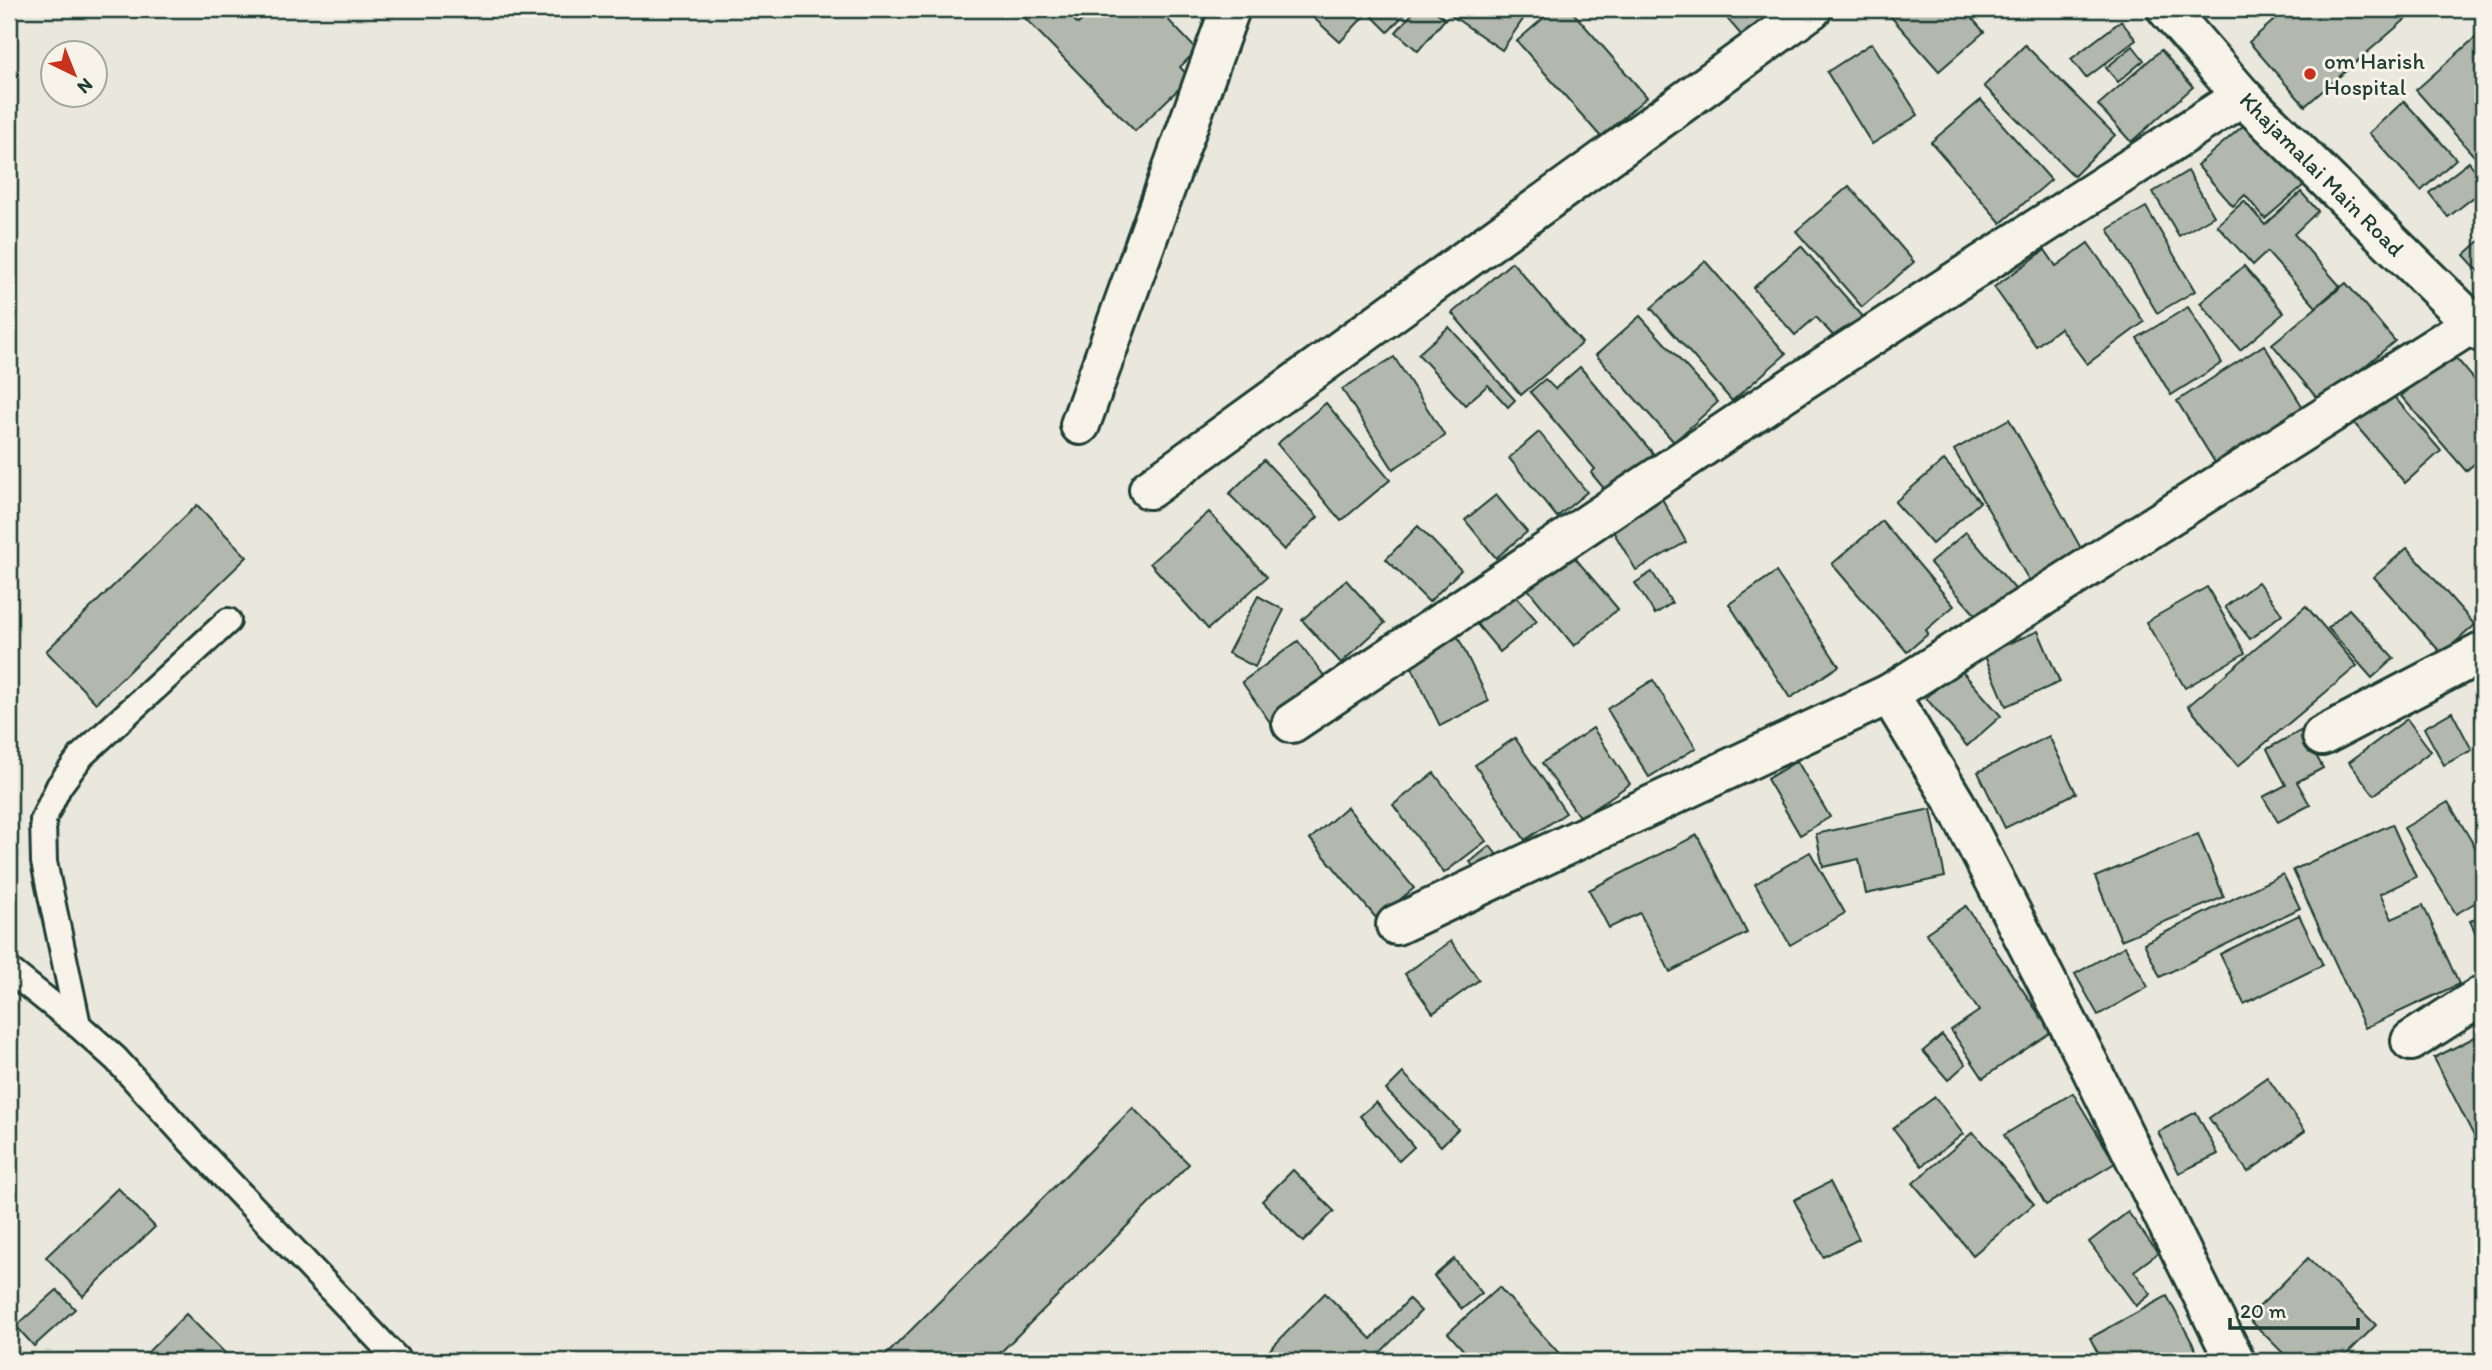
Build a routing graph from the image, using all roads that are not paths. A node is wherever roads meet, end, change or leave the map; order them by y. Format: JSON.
{"nodes":[{"id":1,"x":1230,"y":9,"type":"edge"},
{"id":2,"x":1812,"y":9,"type":"edge"},
{"id":3,"x":2167,"y":9,"type":"edge"},
{"id":4,"x":2242,"y":96,"type":"junction"},
{"id":5,"x":2478,"y":328,"type":"edge"},
{"id":6,"x":1080,"y":425,"type":"dead end"},
{"id":7,"x":1150,"y":489,"type":"dead end"},
{"id":8,"x":228,"y":621,"type":"dead end"},
{"id":9,"x":2483,"y":652,"type":"edge"},
{"id":10,"x":1889,"y":694,"type":"junction"},
{"id":11,"x":1293,"y":723,"type":"dead end"},
{"id":12,"x":2322,"y":736,"type":"dead end"},
{"id":13,"x":1396,"y":925,"type":"dead end"},
{"id":14,"x":9,"y":970,"type":"edge"},
{"id":15,"x":2483,"y":995,"type":"edge"},
{"id":16,"x":78,"y":1025,"type":"junction"},
{"id":17,"x":2411,"y":1041,"type":"dead end"},
{"id":18,"x":395,"y":1360,"type":"edge"},
{"id":19,"x":2235,"y":1361,"type":"edge"}],
"edges":[{"from":1,"to":6,"type":"street"},
{"from":2,"to":7,"type":"street"},
{"from":3,"to":4,"type":"street","name":"Khajamalai Main Road"},
{"from":4,"to":5,"type":"street","name":"Khajamalai Main Road"},
{"from":4,"to":11,"type":"street"},
{"from":5,"to":10,"type":"street"},
{"from":8,"to":16,"type":"lane"},
{"from":9,"to":12,"type":"street"},
{"from":10,"to":13,"type":"street"},
{"from":10,"to":19,"type":"street"},
{"from":14,"to":16,"type":"lane"},
{"from":15,"to":17,"type":"street"},
{"from":16,"to":18,"type":"lane"}]}
